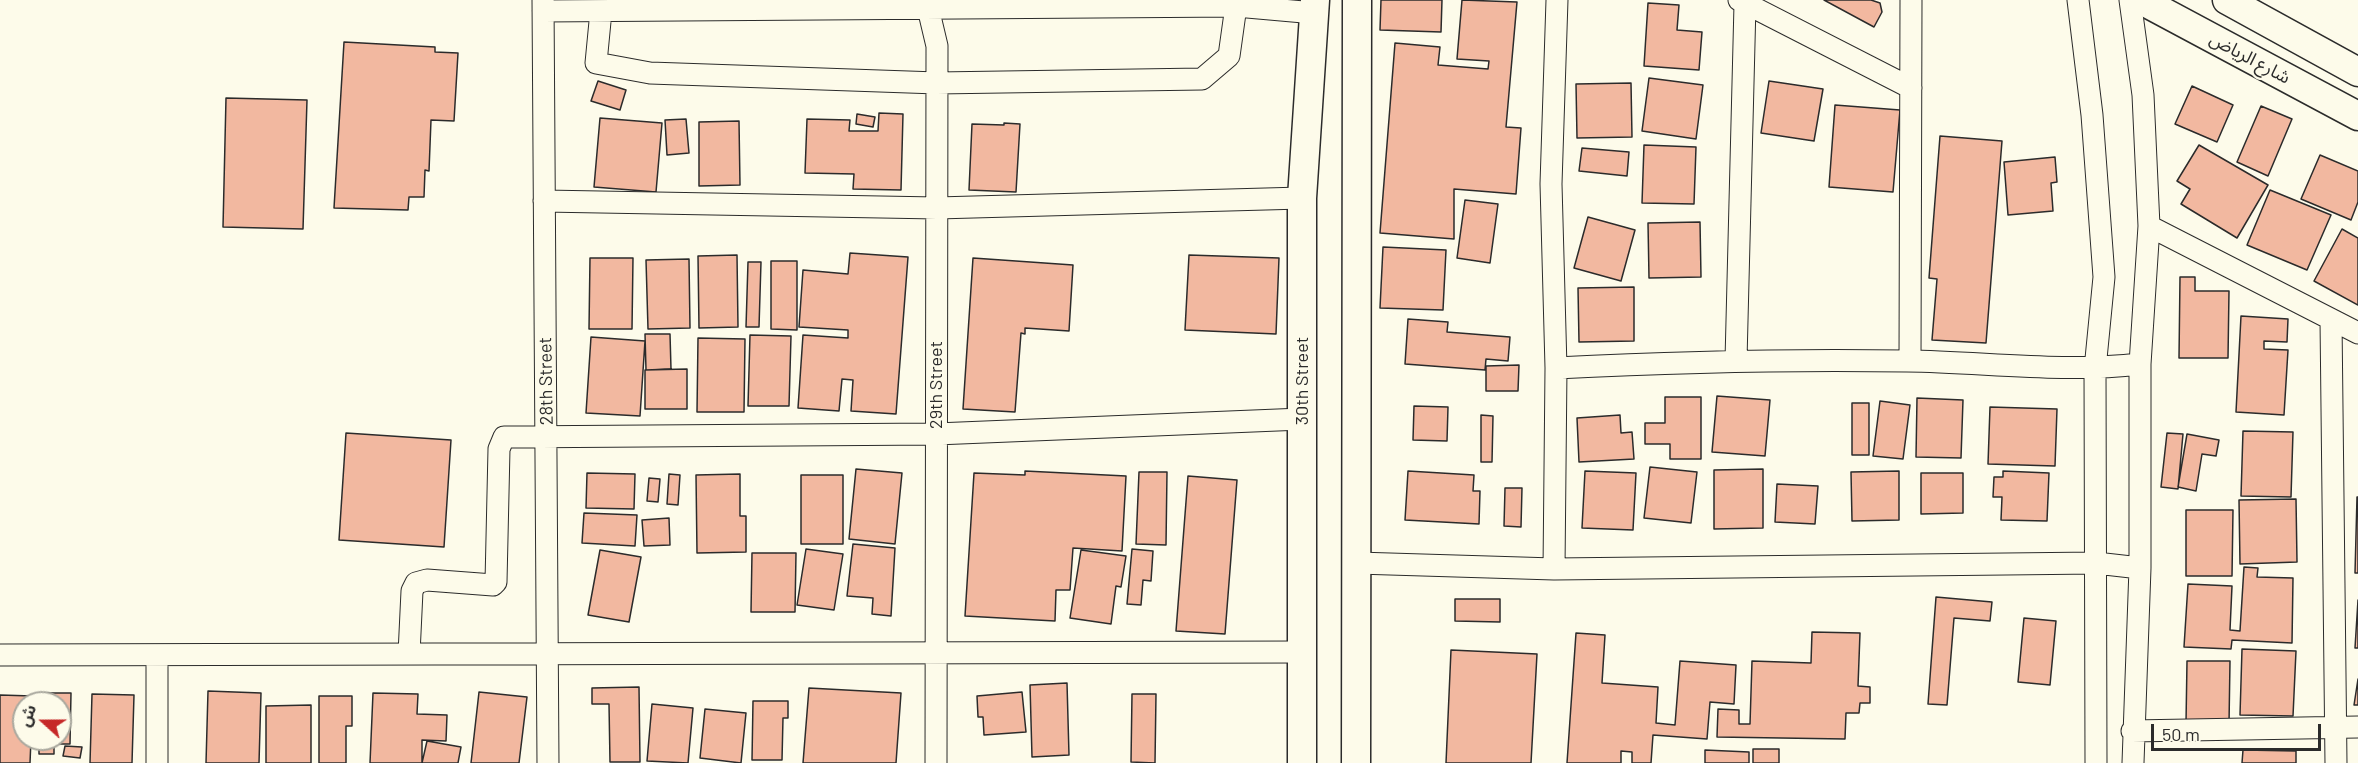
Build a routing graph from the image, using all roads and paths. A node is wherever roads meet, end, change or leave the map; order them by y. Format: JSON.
{"nodes":[{"id":1,"x":1357,"y":0,"type":"edge"},
{"id":2,"x":1557,"y":0,"type":"edge"},
{"id":3,"x":1911,"y":0,"type":"edge"},
{"id":4,"x":2078,"y":0,"type":"edge"},
{"id":5,"x":2130,"y":0,"type":"edge"},
{"id":6,"x":2141,"y":0,"type":"edge"},
{"id":7,"x":2227,"y":0,"type":"edge"},
{"id":8,"x":1742,"y":2,"type":"edge"},
{"id":9,"x":543,"y":6,"type":"edge"},
{"id":10,"x":1236,"y":6,"type":"junction"},
{"id":11,"x":1315,"y":6,"type":"edge"},
{"id":12,"x":928,"y":8,"type":"junction"},
{"id":13,"x":601,"y":11,"type":"junction"},
{"id":14,"x":2358,"y":72,"type":"edge"},
{"id":15,"x":937,"y":83,"type":"junction"},
{"id":16,"x":1911,"y":88,"type":"junction"},
{"id":17,"x":2358,"y":116,"type":"edge"},
{"id":18,"x":1302,"y":198,"type":"junction"},
{"id":19,"x":544,"y":201,"type":"junction"},
{"id":20,"x":937,"y":208,"type":"junction"},
{"id":21,"x":2149,"y":226,"type":"junction"},
{"id":22,"x":2331,"y":320,"type":"junction"},
{"id":23,"x":2358,"y":333,"type":"edge"},
{"id":24,"x":1736,"y":360,"type":"junction"},
{"id":25,"x":1910,"y":361,"type":"junction"},
{"id":26,"x":2140,"y":364,"type":"junction"},
{"id":27,"x":1556,"y":368,"type":"junction"},
{"id":28,"x":2095,"y":369,"type":"junction"},
{"id":29,"x":1302,"y":419,"type":"junction"},
{"id":30,"x":936,"y":434,"type":"junction"},
{"id":31,"x":547,"y":438,"type":"junction"},
{"id":32,"x":1357,"y":562,"type":"junction"},
{"id":33,"x":2096,"y":563,"type":"junction"},
{"id":34,"x":2140,"y":568,"type":"junction"},
{"id":35,"x":1554,"y":569,"type":"junction"},
{"id":36,"x":936,"y":652,"type":"junction"},
{"id":37,"x":1302,"y":652,"type":"junction"},
{"id":38,"x":547,"y":653,"type":"junction"},
{"id":39,"x":409,"y":654,"type":"junction"},
{"id":40,"x":0,"y":655,"type":"edge"},
{"id":41,"x":157,"y":655,"type":"junction"},
{"id":42,"x":2358,"y":727,"type":"edge"},
{"id":43,"x":2336,"y":728,"type":"junction"},
{"id":44,"x":2132,"y":730,"type":"junction"},
{"id":45,"x":157,"y":763,"type":"edge"},
{"id":46,"x":548,"y":763,"type":"edge"},
{"id":47,"x":936,"y":763,"type":"edge"},
{"id":48,"x":1302,"y":763,"type":"edge"},
{"id":49,"x":1356,"y":763,"type":"edge"},
{"id":50,"x":2096,"y":763,"type":"edge"},
{"id":51,"x":2133,"y":763,"type":"edge"},
{"id":52,"x":2336,"y":763,"type":"edge"}],
"edges":[{"from":1,"to":32,"type":"street"},
{"from":2,"to":27,"type":"street"},
{"from":3,"to":16,"type":"street"},
{"from":4,"to":28,"type":"street"},
{"from":5,"to":21,"type":"street"},
{"from":6,"to":17,"type":"street","name":"شارع الرياض"},
{"from":7,"to":14,"type":"street"},
{"from":8,"to":16,"type":"street"},
{"from":8,"to":24,"type":"street"},
{"from":9,"to":13,"type":"street"},
{"from":9,"to":19,"type":"street","name":"28th Street"},
{"from":10,"to":11,"type":"street"},
{"from":10,"to":12,"type":"street"},
{"from":10,"to":15,"type":"street"},
{"from":11,"to":18,"type":"street","name":"30th Street"},
{"from":12,"to":13,"type":"street"},
{"from":12,"to":15,"type":"street","name":"29th Street"},
{"from":13,"to":15,"type":"street"},
{"from":15,"to":20,"type":"street","name":"29th Street"},
{"from":16,"to":25,"type":"street"},
{"from":18,"to":20,"type":"street"},
{"from":18,"to":29,"type":"street","name":"30th Street"},
{"from":19,"to":20,"type":"street"},
{"from":19,"to":31,"type":"street","name":"28th Street"},
{"from":20,"to":30,"type":"street","name":"29th Street"},
{"from":21,"to":22,"type":"street"},
{"from":21,"to":26,"type":"street"},
{"from":22,"to":23,"type":"street"},
{"from":22,"to":43,"type":"street"},
{"from":24,"to":25,"type":"street"},
{"from":24,"to":27,"type":"street"},
{"from":25,"to":28,"type":"street"},
{"from":26,"to":28,"type":"street"},
{"from":26,"to":34,"type":"street"},
{"from":27,"to":35,"type":"street"},
{"from":28,"to":33,"type":"street"},
{"from":29,"to":30,"type":"street"},
{"from":29,"to":37,"type":"street","name":"30th Street"},
{"from":30,"to":31,"type":"street"},
{"from":30,"to":36,"type":"street","name":"29th Street"},
{"from":31,"to":38,"type":"street","name":"28th Street"},
{"from":31,"to":39,"type":"street"},
{"from":32,"to":35,"type":"street"},
{"from":32,"to":49,"type":"street"},
{"from":33,"to":34,"type":"street"},
{"from":33,"to":35,"type":"street"},
{"from":33,"to":50,"type":"street"},
{"from":34,"to":44,"type":"street"},
{"from":36,"to":37,"type":"street"},
{"from":36,"to":38,"type":"street"},
{"from":36,"to":47,"type":"street","name":"29th Street"},
{"from":37,"to":48,"type":"street","name":"30th Street"},
{"from":38,"to":39,"type":"street"},
{"from":38,"to":46,"type":"street","name":"28th Street"},
{"from":39,"to":41,"type":"street"},
{"from":40,"to":41,"type":"street"},
{"from":41,"to":45,"type":"street"},
{"from":42,"to":43,"type":"street"},
{"from":43,"to":44,"type":"street"},
{"from":43,"to":52,"type":"street"},
{"from":44,"to":51,"type":"street"}]}
